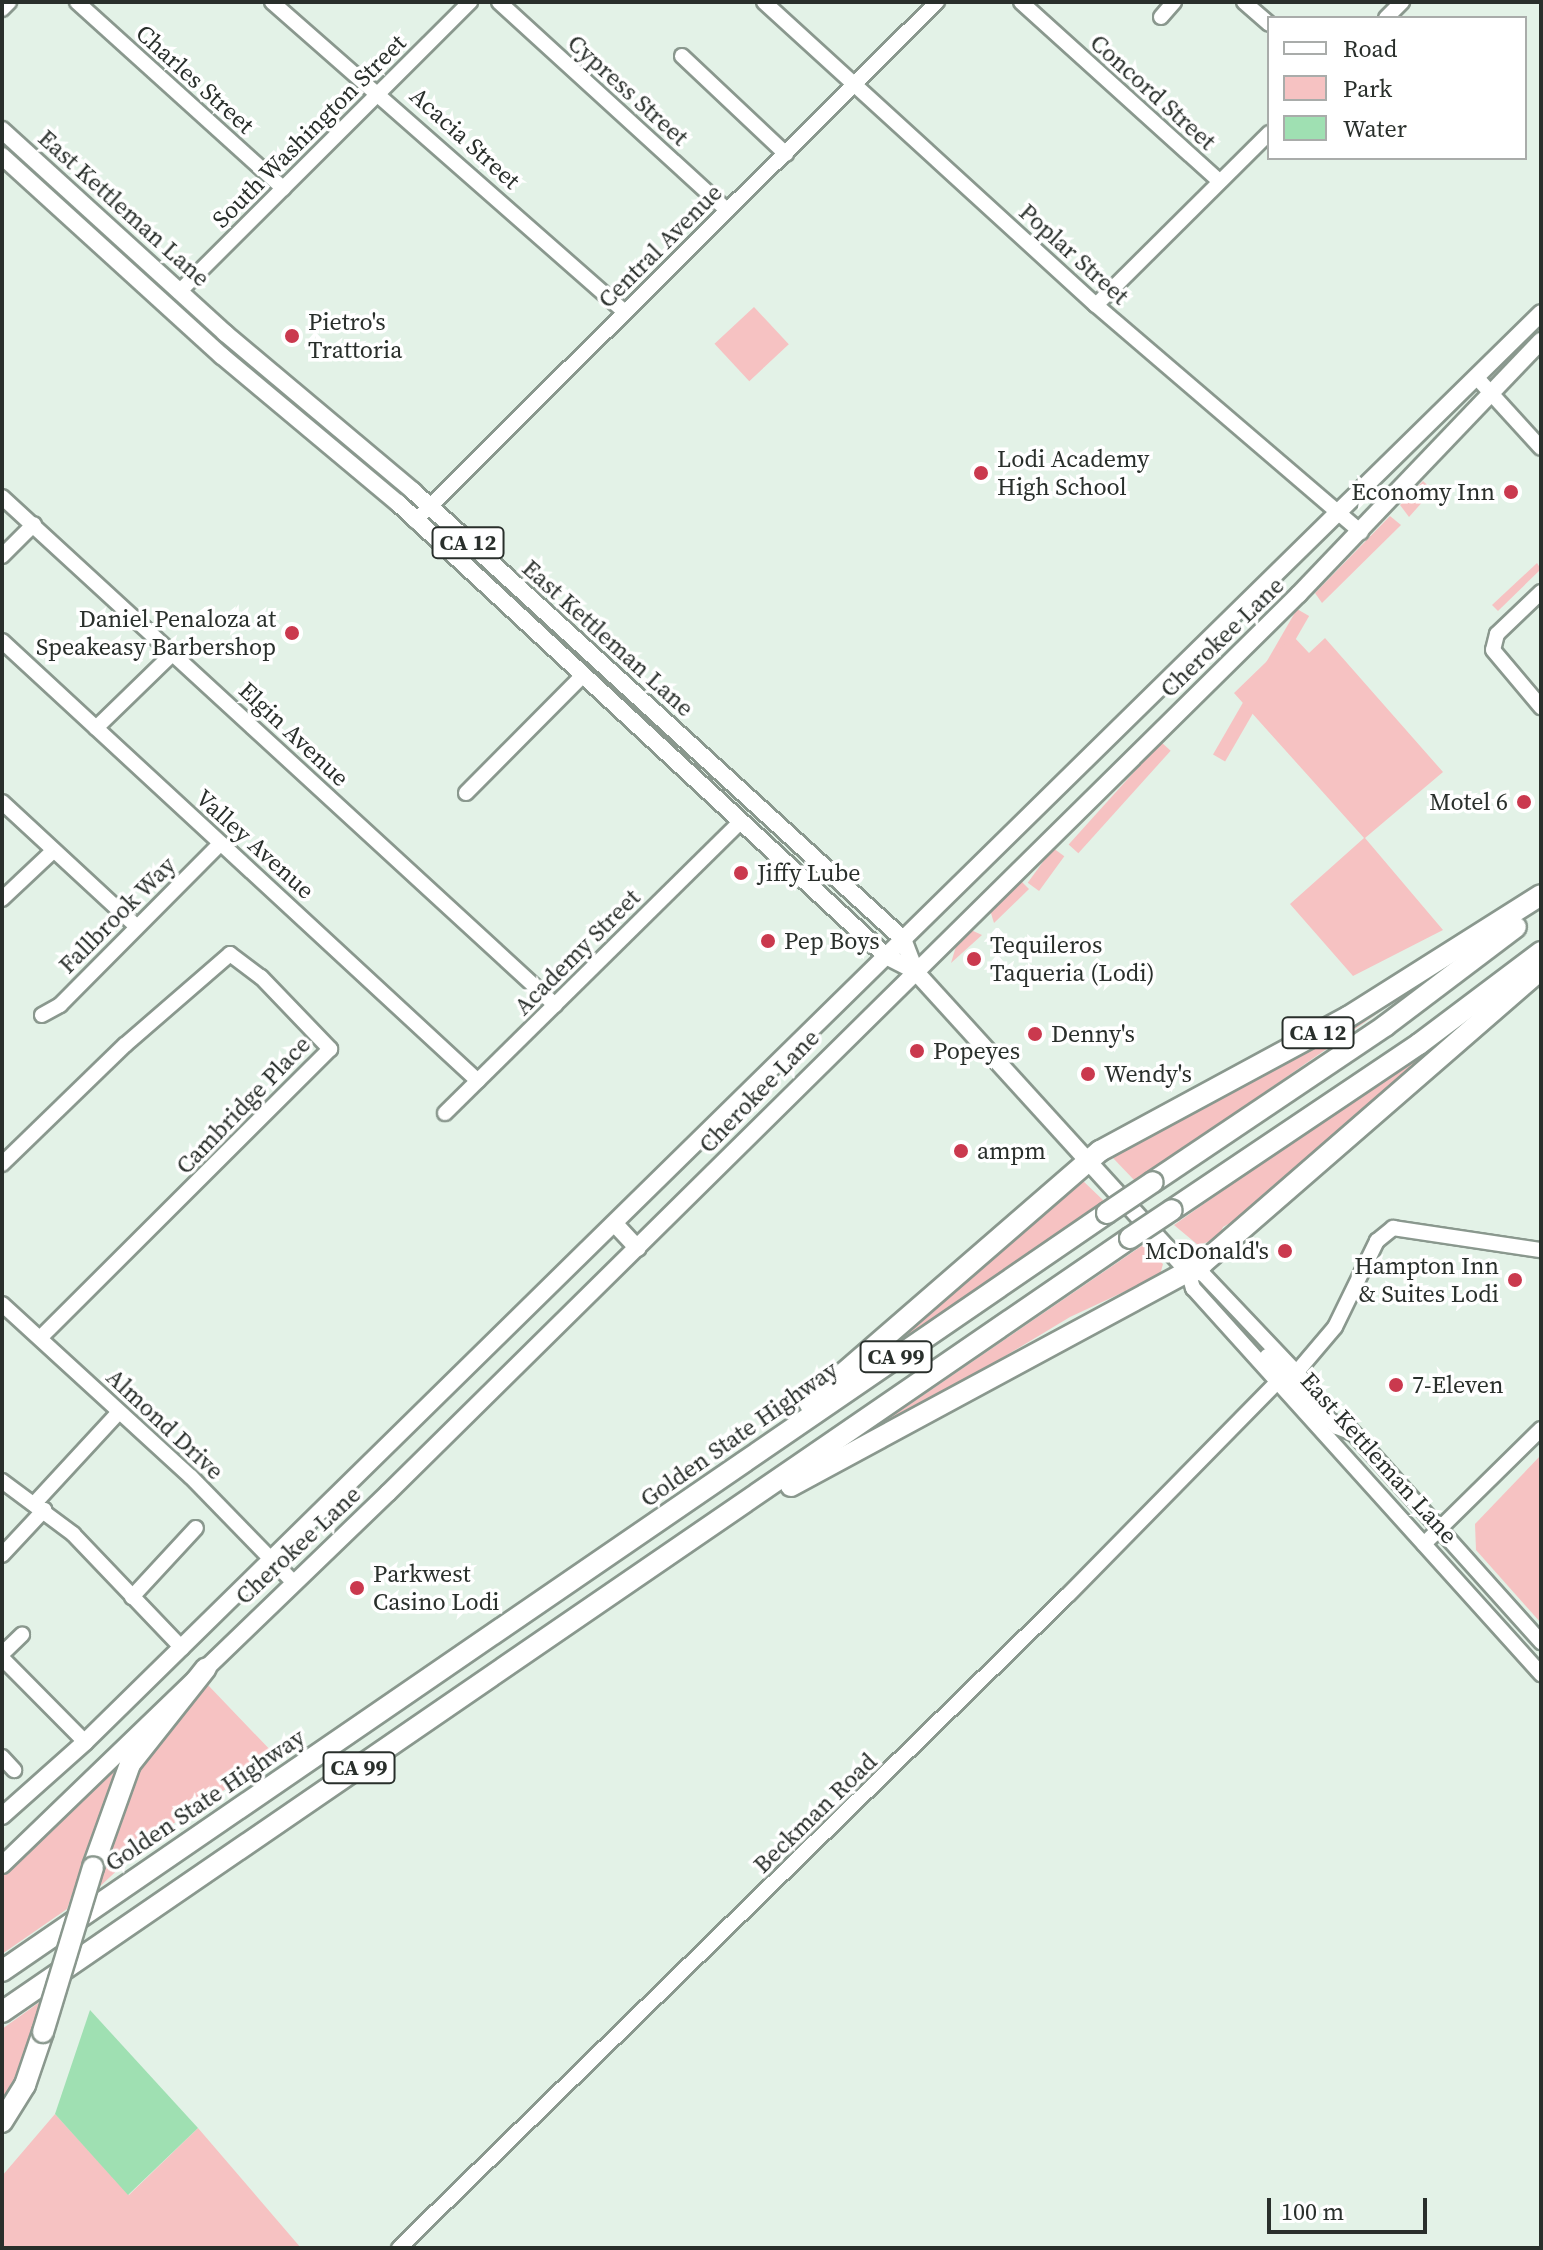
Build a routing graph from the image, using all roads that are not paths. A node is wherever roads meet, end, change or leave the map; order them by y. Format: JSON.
{"nodes":[{"id":1,"x":9,"y":2,"type":"edge"},
{"id":2,"x":77,"y":2,"type":"edge"},
{"id":3,"x":470,"y":2,"type":"edge"},
{"id":4,"x":499,"y":2,"type":"edge"},
{"id":5,"x":764,"y":2,"type":"edge"},
{"id":6,"x":937,"y":2,"type":"edge"},
{"id":7,"x":1021,"y":2,"type":"edge"},
{"id":8,"x":1174,"y":2,"type":"edge"},
{"id":9,"x":1244,"y":2,"type":"edge"},
{"id":10,"x":281,"y":5,"type":"edge"},
{"id":11,"x":2,"y":9,"type":"edge"},
{"id":12,"x":1161,"y":17,"type":"dead end"},
{"id":13,"x":1267,"y":22,"type":"edge"},
{"id":14,"x":682,"y":56,"type":"dead end"},
{"id":15,"x":854,"y":85,"type":"junction"},
{"id":16,"x":378,"y":94,"type":"junction"},
{"id":17,"x":2,"y":130,"type":"edge"},
{"id":18,"x":1267,"y":135,"type":"edge"},
{"id":19,"x":786,"y":154,"type":"junction"},
{"id":20,"x":2,"y":156,"type":"edge"},
{"id":21,"x":1220,"y":182,"type":"junction"},
{"id":22,"x":283,"y":188,"type":"junction"},
{"id":23,"x":727,"y":210,"type":"junction"},
{"id":24,"x":179,"y":292,"type":"junction"},
{"id":25,"x":1096,"y":305,"type":"junction"},
{"id":26,"x":625,"y":312,"type":"junction"},
{"id":27,"x":1541,"y":313,"type":"edge"},
{"id":28,"x":1541,"y":341,"type":"edge"},
{"id":29,"x":1478,"y":379,"type":"junction"},
{"id":30,"x":1492,"y":394,"type":"junction"},
{"id":31,"x":1541,"y":448,"type":"edge"},
{"id":32,"x":2,"y":497,"type":"edge"},
{"id":33,"x":428,"y":506,"type":"junction"},
{"id":34,"x":1341,"y":514,"type":"junction"},
{"id":35,"x":415,"y":521,"type":"junction"},
{"id":36,"x":34,"y":524,"type":"junction"},
{"id":37,"x":1361,"y":532,"type":"junction"},
{"id":38,"x":2,"y":556,"type":"edge"},
{"id":39,"x":1541,"y":592,"type":"edge"},
{"id":40,"x":2,"y":641,"type":"edge"},
{"id":41,"x":173,"y":653,"type":"junction"},
{"id":42,"x":583,"y":675,"type":"junction"},
{"id":43,"x":1541,"y":707,"type":"edge"},
{"id":44,"x":96,"y":728,"type":"junction"},
{"id":45,"x":466,"y":793,"type":"dead end"},
{"id":46,"x":2,"y":802,"type":"edge"},
{"id":47,"x":740,"y":822,"type":"junction"},
{"id":48,"x":221,"y":843,"type":"junction"},
{"id":49,"x":54,"y":850,"type":"junction"},
{"id":50,"x":1541,"y":895,"type":"edge"},
{"id":51,"x":2,"y":899,"type":"edge"},
{"id":52,"x":1541,"y":906,"type":"edge"},
{"id":53,"x":135,"y":925,"type":"junction"},
{"id":54,"x":903,"y":939,"type":"junction"},
{"id":55,"x":1541,"y":952,"type":"edge"},
{"id":56,"x":886,"y":956,"type":"junction"},
{"id":57,"x":1541,"y":969,"type":"edge"},
{"id":58,"x":915,"y":971,"type":"junction"},
{"id":59,"x":555,"y":1005,"type":"junction"},
{"id":60,"x":42,"y":1015,"type":"dead end"},
{"id":61,"x":478,"y":1081,"type":"junction"},
{"id":62,"x":445,"y":1113,"type":"dead end"},
{"id":63,"x":1089,"y":1159,"type":"junction"},
{"id":64,"x":2,"y":1164,"type":"edge"},
{"id":65,"x":615,"y":1224,"type":"junction"},
{"id":66,"x":637,"y":1248,"type":"junction"},
{"id":67,"x":1541,"y":1250,"type":"edge"},
{"id":68,"x":1188,"y":1271,"type":"junction"},
{"id":69,"x":2,"y":1304,"type":"edge"},
{"id":70,"x":1214,"y":1311,"type":"junction"},
{"id":71,"x":40,"y":1338,"type":"junction"},
{"id":72,"x":1296,"y":1373,"type":"junction"},
{"id":73,"x":1277,"y":1382,"type":"junction"},
{"id":74,"x":1291,"y":1398,"type":"junction"},
{"id":75,"x":1258,"y":1406,"type":"junction"},
{"id":76,"x":119,"y":1412,"type":"junction"},
{"id":77,"x":1541,"y":1429,"type":"edge"},
{"id":78,"x":1353,"y":1433,"type":"junction"},
{"id":79,"x":2,"y":1481,"type":"edge"},
{"id":80,"x":686,"y":1502,"type":"junction"},
{"id":81,"x":39,"y":1507,"type":"junction"},
{"id":82,"x":716,"y":1525,"type":"junction"},
{"id":83,"x":1442,"y":1527,"type":"junction"},
{"id":84,"x":196,"y":1528,"type":"dead end"},
{"id":85,"x":1424,"y":1544,"type":"junction"},
{"id":86,"x":2,"y":1555,"type":"edge"},
{"id":87,"x":272,"y":1560,"type":"junction"},
{"id":88,"x":292,"y":1581,"type":"junction"},
{"id":89,"x":132,"y":1597,"type":"junction"},
{"id":90,"x":22,"y":1635,"type":"dead end"},
{"id":91,"x":1541,"y":1642,"type":"edge"},
{"id":92,"x":182,"y":1648,"type":"junction"},
{"id":93,"x":2,"y":1656,"type":"edge"},
{"id":94,"x":206,"y":1668,"type":"junction"},
{"id":95,"x":1541,"y":1674,"type":"edge"},
{"id":96,"x":85,"y":1742,"type":"junction"},
{"id":97,"x":2,"y":1757,"type":"edge"},
{"id":98,"x":14,"y":1770,"type":"dead end"},
{"id":99,"x":2,"y":1816,"type":"edge"},
{"id":100,"x":2,"y":1865,"type":"edge"},
{"id":101,"x":2,"y":1971,"type":"edge"},
{"id":102,"x":2,"y":2012,"type":"edge"},
{"id":103,"x":2,"y":2122,"type":"edge"},
{"id":104,"x":399,"y":2248,"type":"edge"}],
"edges":[{"from":1,"to":11,"type":"street"},
{"from":2,"to":22,"type":"street","name":"Charles Street"},
{"from":3,"to":16,"type":"street","name":"South Washington Street"},
{"from":4,"to":23,"type":"street","name":"Cypress Street"},
{"from":5,"to":15,"type":"street","name":"Poplar Street"},
{"from":6,"to":15,"type":"street","name":"Central Avenue"},
{"from":7,"to":21,"type":"street","name":"Concord Street"},
{"from":8,"to":12,"type":"street"},
{"from":9,"to":13,"type":"street"},
{"from":10,"to":16,"type":"street","name":"Acacia Street"},
{"from":14,"to":19,"type":"street"},
{"from":15,"to":19,"type":"street","name":"Central Avenue"},
{"from":15,"to":25,"type":"street","name":"Poplar Street"},
{"from":16,"to":22,"type":"street","name":"South Washington Street"},
{"from":16,"to":26,"type":"street","name":"Acacia Street"},
{"from":17,"to":24,"type":"main road","name":"East Kettleman Lane","number":"CA 12"},
{"from":18,"to":21,"type":"street"},
{"from":19,"to":23,"type":"street","name":"Central Avenue"},
{"from":20,"to":35,"type":"main road","name":"East Kettleman Lane","number":"CA 12"},
{"from":21,"to":25,"type":"street"},
{"from":22,"to":24,"type":"street","name":"South Washington Street"},
{"from":23,"to":26,"type":"street","name":"Central Avenue"},
{"from":24,"to":33,"type":"main road","name":"East Kettleman Lane","number":"CA 12"},
{"from":25,"to":34,"type":"street","name":"Poplar Street"},
{"from":26,"to":33,"type":"street","name":"Central Avenue"},
{"from":27,"to":29,"type":"main road","name":"Cherokee Lane"},
{"from":28,"to":30,"type":"main road","name":"Cherokee Lane"},
{"from":29,"to":30,"type":"street"},
{"from":29,"to":34,"type":"main road","name":"Cherokee Lane"},
{"from":30,"to":31,"type":"street"},
{"from":30,"to":37,"type":"main road","name":"Cherokee Lane"},
{"from":32,"to":36,"type":"street","name":"Elgin Avenue"},
{"from":33,"to":35,"type":"street","name":"Central Avenue"},
{"from":33,"to":54,"type":"main road","name":"East Kettleman Lane","number":"CA 12"},
{"from":34,"to":37,"type":"street","name":"Poplar Street"},
{"from":34,"to":54,"type":"main road","name":"Cherokee Lane"},
{"from":35,"to":42,"type":"main road","name":"East Kettleman Lane","number":"CA 12"},
{"from":36,"to":38,"type":"street"},
{"from":36,"to":41,"type":"street","name":"Elgin Avenue"},
{"from":37,"to":58,"type":"main road","name":"Cherokee Lane"},
{"from":39,"to":43,"type":"street"},
{"from":40,"to":44,"type":"street","name":"Valley Avenue"},
{"from":41,"to":44,"type":"street"},
{"from":41,"to":59,"type":"street","name":"Elgin Avenue"},
{"from":42,"to":45,"type":"street"},
{"from":42,"to":47,"type":"main road","name":"East Kettleman Lane","number":"CA 12"},
{"from":44,"to":48,"type":"street","name":"Valley Avenue"},
{"from":46,"to":49,"type":"street"},
{"from":47,"to":56,"type":"main road","name":"East Kettleman Lane","number":"CA 12"},
{"from":47,"to":59,"type":"street","name":"Academy Street"},
{"from":48,"to":53,"type":"street","name":"Fallbrook Way"},
{"from":48,"to":61,"type":"street","name":"Valley Avenue"},
{"from":49,"to":51,"type":"street"},
{"from":49,"to":53,"type":"street"},
{"from":50,"to":63,"type":"highway","number":"CA 12"},
{"from":52,"to":80,"type":"highway","name":"Golden State Highway","number":"CA 99","bridge":true},
{"from":53,"to":60,"type":"street","name":"Fallbrook Way"},
{"from":54,"to":56,"type":"main road","name":"Cherokee Lane"},
{"from":54,"to":58,"type":"main road","name":"East Kettleman Lane","number":"CA 12"},
{"from":55,"to":82,"type":"highway","number":"CA 99","bridge":true},
{"from":56,"to":58,"type":"main road","name":"East Kettleman Lane","number":"CA 12"},
{"from":56,"to":65,"type":"main road","name":"Cherokee Lane"},
{"from":57,"to":68,"type":"highway"},
{"from":58,"to":63,"type":"main road","name":"East Kettleman Lane","number":"CA 12"},
{"from":58,"to":66,"type":"main road","name":"Cherokee Lane"},
{"from":59,"to":61,"type":"street","name":"Academy Street"},
{"from":61,"to":62,"type":"street","name":"Academy Street"},
{"from":63,"to":68,"type":"main road","name":"East Kettleman Lane","number":"CA 12"},
{"from":63,"to":80,"type":"highway"},
{"from":64,"to":71,"type":"street","name":"Cambridge Place"},
{"from":65,"to":66,"type":"main road"},
{"from":65,"to":87,"type":"main road","name":"Cherokee Lane"},
{"from":66,"to":88,"type":"main road","name":"Cherokee Lane"},
{"from":67,"to":72,"type":"street"},
{"from":68,"to":70,"type":"street","name":"East Kettleman Lane"},
{"from":68,"to":72,"type":"street","name":"East Kettleman Lane"},
{"from":68,"to":82,"type":"highway"},
{"from":69,"to":71,"type":"street","name":"Almond Drive"},
{"from":70,"to":72,"type":"street"},
{"from":70,"to":73,"type":"street","name":"East Kettleman Lane"},
{"from":71,"to":76,"type":"street","name":"Almond Drive"},
{"from":72,"to":78,"type":"street","name":"East Kettleman Lane"},
{"from":73,"to":74,"type":"street","name":"East Kettleman Lane"},
{"from":73,"to":75,"type":"street","name":"Beckman Road"},
{"from":73,"to":78,"type":"street"},
{"from":74,"to":75,"type":"street"},
{"from":74,"to":85,"type":"street","name":"East Kettleman Lane"},
{"from":75,"to":104,"type":"street","name":"Beckman Road"},
{"from":76,"to":81,"type":"street"},
{"from":76,"to":87,"type":"street","name":"Almond Drive"},
{"from":77,"to":83,"type":"street"},
{"from":78,"to":83,"type":"street","name":"East Kettleman Lane"},
{"from":79,"to":81,"type":"street"},
{"from":80,"to":101,"type":"highway","name":"Golden State Highway","number":"CA 99"},
{"from":81,"to":86,"type":"street"},
{"from":81,"to":89,"type":"street"},
{"from":82,"to":102,"type":"highway","number":"CA 99"},
{"from":83,"to":85,"type":"street"},
{"from":83,"to":91,"type":"street","name":"East Kettleman Lane"},
{"from":84,"to":89,"type":"street"},
{"from":85,"to":95,"type":"street","name":"East Kettleman Lane"},
{"from":87,"to":88,"type":"street","name":"Almond Drive"},
{"from":87,"to":92,"type":"main road","name":"Cherokee Lane"},
{"from":88,"to":94,"type":"main road","name":"Cherokee Lane"},
{"from":89,"to":92,"type":"street"},
{"from":90,"to":93,"type":"street"},
{"from":92,"to":96,"type":"main road","name":"Cherokee Lane"},
{"from":93,"to":96,"type":"street"},
{"from":94,"to":100,"type":"main road","name":"Cherokee Lane"},
{"from":94,"to":103,"type":"highway","bridge":true},
{"from":96,"to":99,"type":"main road","name":"Cherokee Lane"},
{"from":97,"to":98,"type":"street"}]}
